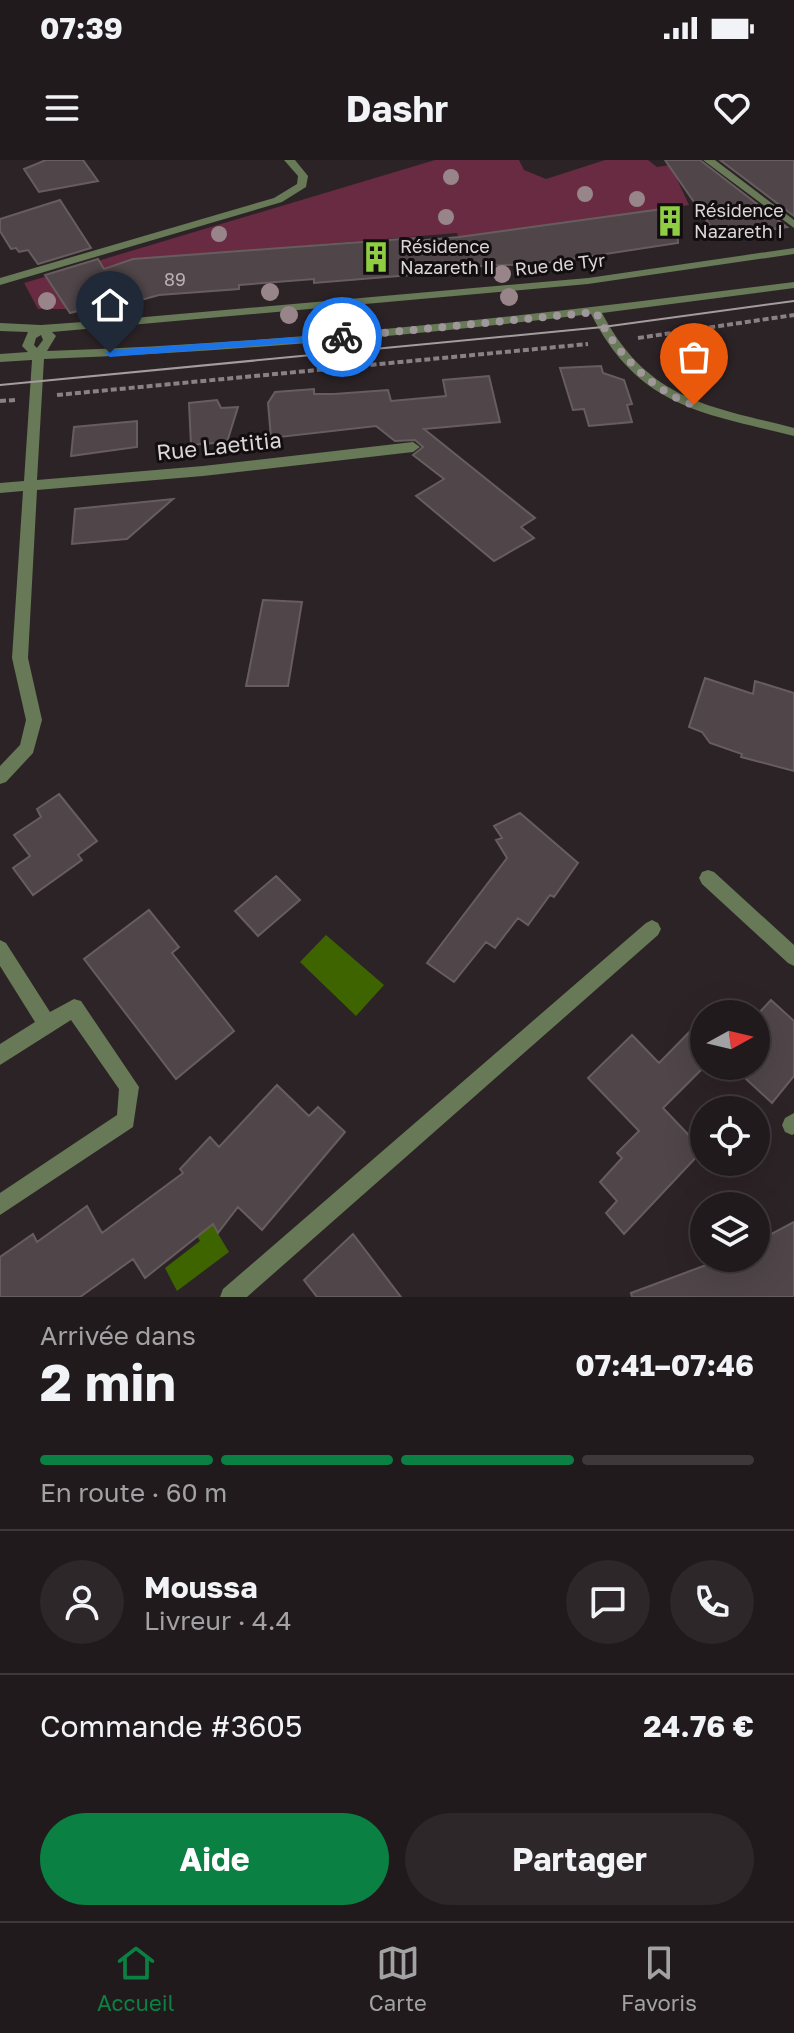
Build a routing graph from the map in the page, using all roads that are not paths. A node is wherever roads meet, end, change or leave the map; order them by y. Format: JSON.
{"nodes":[{"id":1,"x":289,"y":160,"type":"edge"},
{"id":2,"x":708,"y":160,"type":"edge"},
{"id":3,"x":794,"y":225,"type":"edge"},
{"id":4,"x":794,"y":251,"type":"edge"},
{"id":5,"x":0,"y":282,"type":"edge"},
{"id":6,"x":794,"y":285,"type":"edge"},
{"id":7,"x":596,"y":312,"type":"junction"},
{"id":8,"x":0,"y":327,"type":"edge"},
{"id":9,"x":41,"y":329,"type":"junction"},
{"id":10,"x":38,"y":355,"type":"junction"},
{"id":11,"x":0,"y":358,"type":"edge"},
{"id":12,"x":794,"y":432,"type":"edge"},
{"id":13,"x":413,"y":447,"type":"dead end"},
{"id":14,"x":28,"y":485,"type":"junction"},
{"id":15,"x":0,"y":488,"type":"edge"},
{"id":16,"x":0,"y":777,"type":"edge"},
{"id":17,"x":708,"y":878,"type":"dead end"},
{"id":18,"x":652,"y":929,"type":"dead end"},
{"id":19,"x":0,"y":949,"type":"edge"},
{"id":20,"x":794,"y":957,"type":"edge"},
{"id":21,"x":48,"y":1026,"type":"junction"},
{"id":22,"x":0,"y":1055,"type":"edge"},
{"id":23,"x":0,"y":1205,"type":"edge"},
{"id":24,"x":231,"y":1297,"type":"edge"}],
"edges":[{"from":1,"to":5,"type":"street"},
{"from":2,"to":3,"type":"street"},
{"from":4,"to":9,"type":"street","name":"Rue de Tyr"},
{"from":6,"to":7,"type":"street"},
{"from":7,"to":10,"type":"street"},
{"from":7,"to":12,"type":"street"},
{"from":8,"to":9,"type":"street","name":"Rue de Tyr"},
{"from":9,"to":10,"type":"street"},
{"from":10,"to":11,"type":"street"},
{"from":10,"to":14,"type":"street"},
{"from":13,"to":14,"type":"street","name":"Rue Laetitia"},
{"from":14,"to":15,"type":"street","name":"Rue Laetitia"},
{"from":14,"to":16,"type":"street"},
{"from":17,"to":20,"type":"street"},
{"from":18,"to":24,"type":"street"},
{"from":19,"to":21,"type":"street"},
{"from":21,"to":22,"type":"street"},
{"from":21,"to":23,"type":"street"}]}
